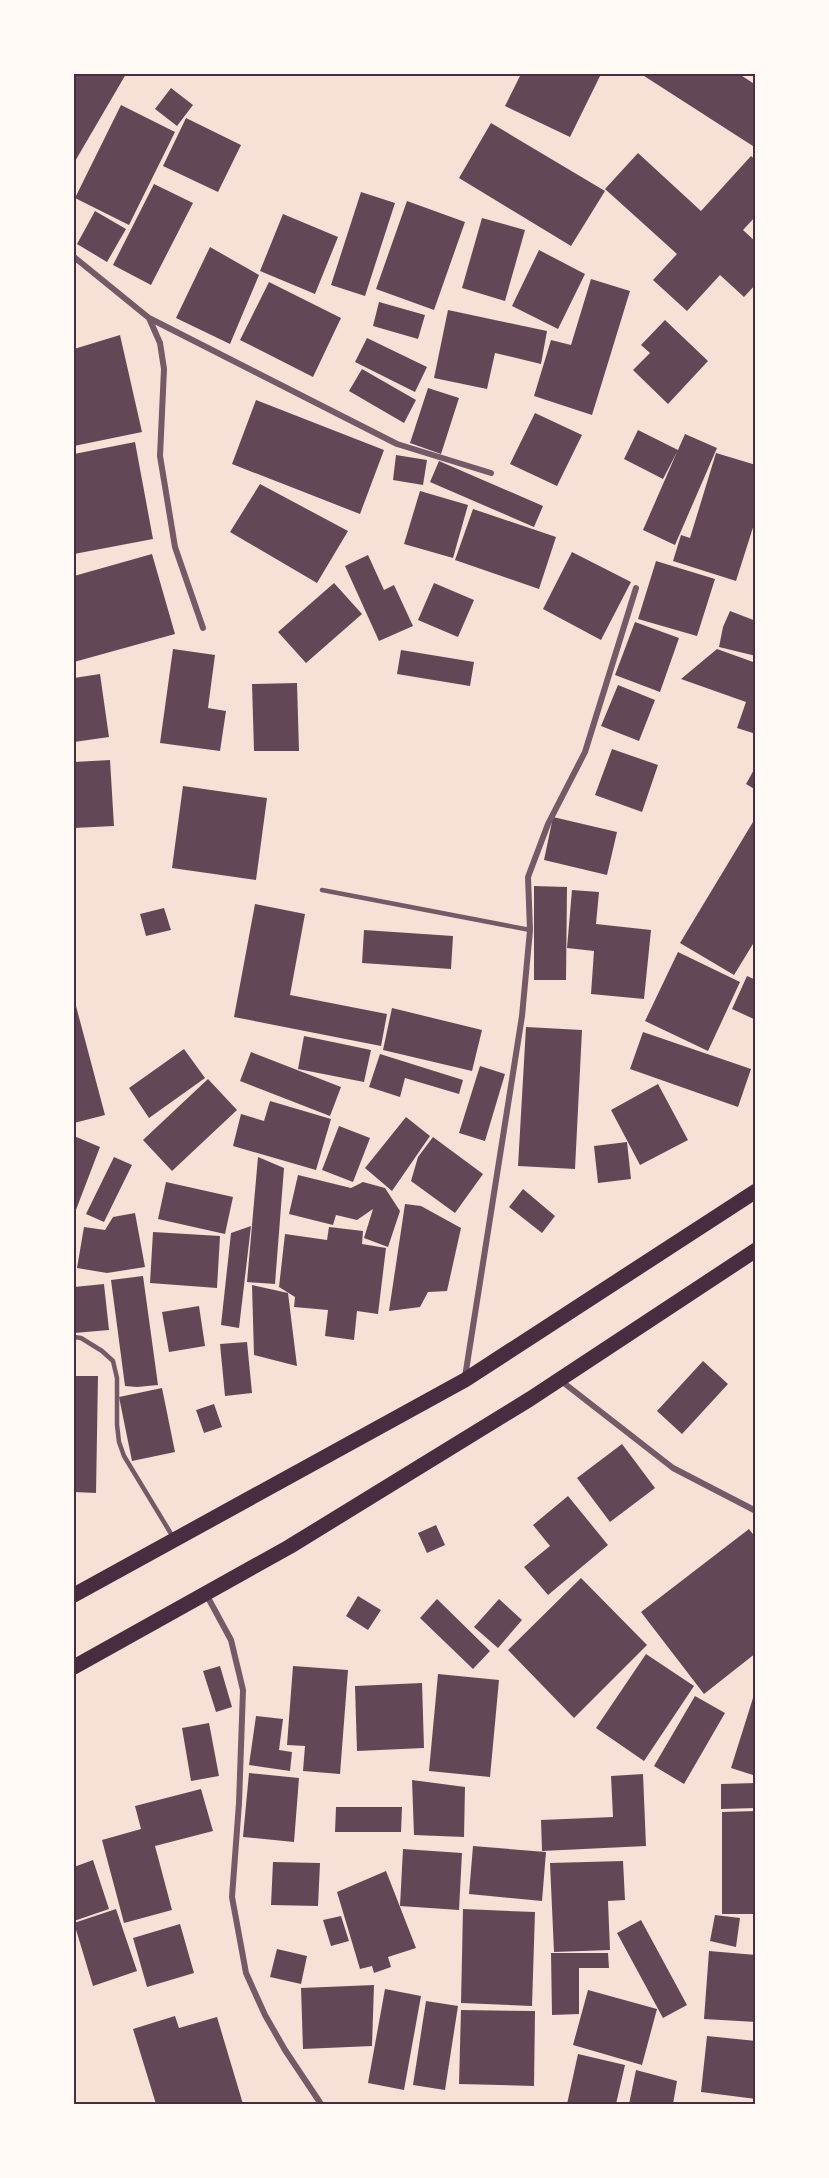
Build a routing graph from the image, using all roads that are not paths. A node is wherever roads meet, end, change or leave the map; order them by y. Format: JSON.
{"nodes":[{"id":1,"x":74,"y":257,"type":"edge"},
{"id":2,"x":149,"y":318,"type":"junction"},
{"id":3,"x":491,"y":473,"type":"dead end"},
{"id":4,"x":636,"y":588,"type":"dead end"},
{"id":5,"x":203,"y":628,"type":"dead end"},
{"id":6,"x":322,"y":890,"type":"dead end"},
{"id":7,"x":530,"y":930,"type":"junction"},
{"id":8,"x":756,"y":1191,"type":"edge"},
{"id":9,"x":756,"y":1250,"type":"edge"},
{"id":10,"x":74,"y":1337,"type":"edge"},
{"id":11,"x":465,"y":1380,"type":"junction"},
{"id":12,"x":559,"y":1380,"type":"junction"},
{"id":13,"x":756,"y":1511,"type":"edge"},
{"id":14,"x":174,"y":1539,"type":"junction"},
{"id":15,"x":206,"y":1593,"type":"junction"},
{"id":16,"x":74,"y":1595,"type":"edge"},
{"id":17,"x":74,"y":1667,"type":"edge"},
{"id":18,"x":321,"y":2104,"type":"edge"}],
"edges":[{"from":1,"to":2,"type":"street"},
{"from":2,"to":3,"type":"street"},
{"from":2,"to":5,"type":"street"},
{"from":4,"to":7,"type":"street"},
{"from":6,"to":7,"type":"lane"},
{"from":7,"to":11,"type":"street"},
{"from":8,"to":11,"type":"main road"},
{"from":9,"to":12,"type":"main road"},
{"from":10,"to":14,"type":"lane"},
{"from":11,"to":14,"type":"main road"},
{"from":12,"to":13,"type":"street"},
{"from":12,"to":15,"type":"main road"},
{"from":14,"to":16,"type":"main road"},
{"from":15,"to":17,"type":"main road"},
{"from":15,"to":18,"type":"street"}]}
